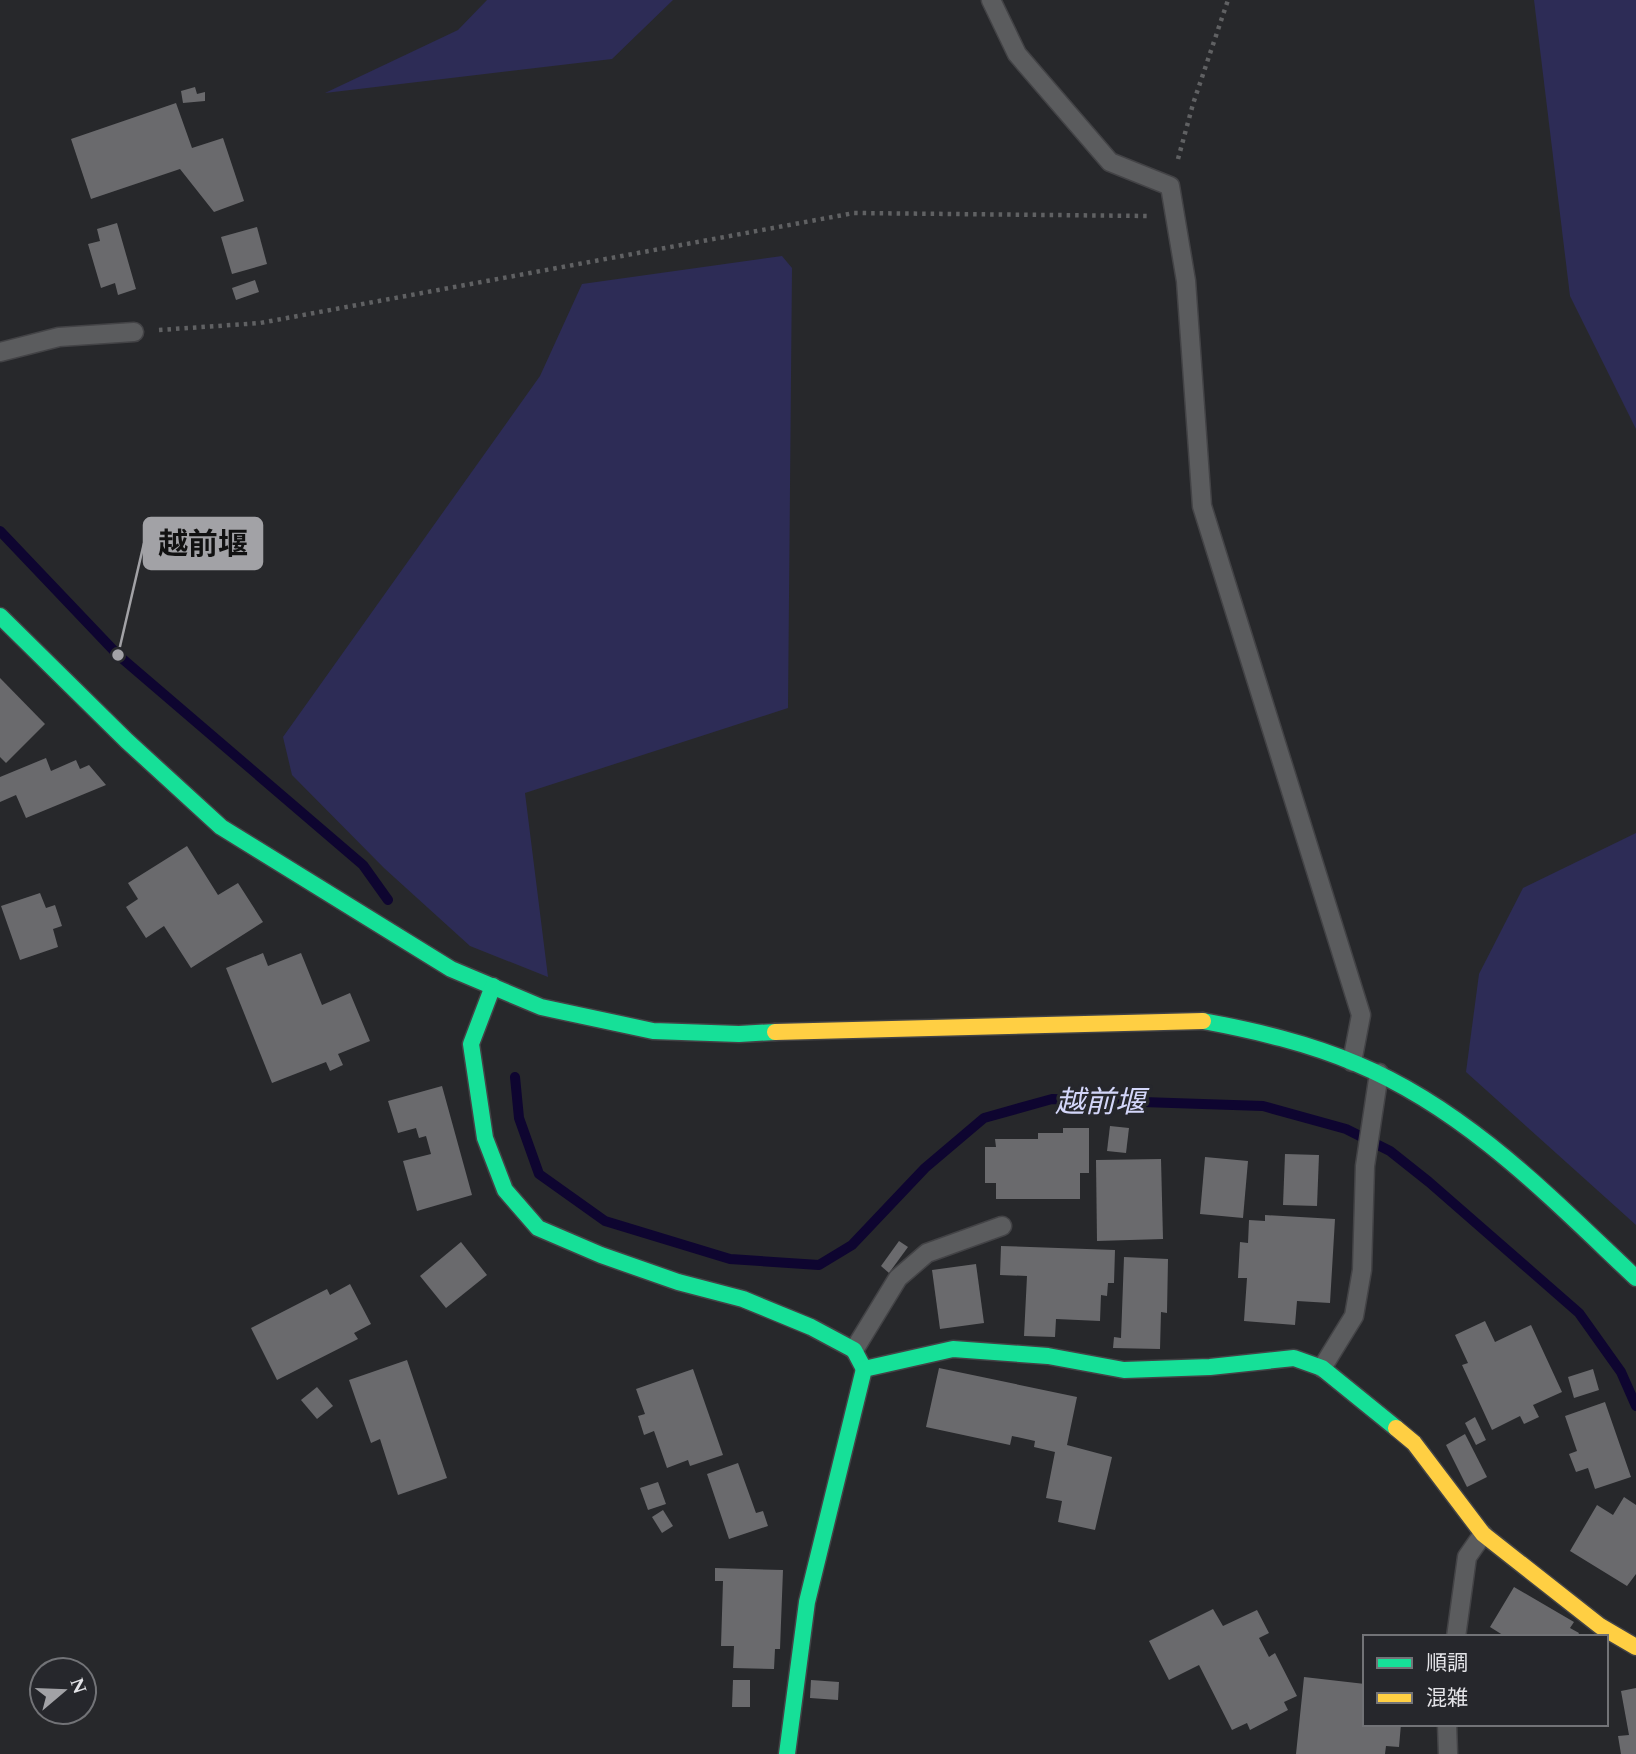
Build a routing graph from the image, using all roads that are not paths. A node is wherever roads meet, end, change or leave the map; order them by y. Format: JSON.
{"nodes":[{"id":1,"x":991,"y":0,"type":"edge"},
{"id":2,"x":134,"y":332,"type":"road end"},
{"id":3,"x":0,"y":352,"type":"edge"},
{"id":4,"x":0,"y":616,"type":"edge"},
{"id":5,"x":493,"y":986,"type":"junction"},
{"id":6,"x":1352,"y":1062,"type":"junction"},
{"id":7,"x":1380,"y":1073,"type":"junction"},
{"id":8,"x":1002,"y":1226,"type":"dead end"},
{"id":9,"x":1636,"y":1278,"type":"edge"},
{"id":10,"x":854,"y":1350,"type":"junction"},
{"id":11,"x":1322,"y":1368,"type":"junction"},
{"id":12,"x":863,"y":1369,"type":"junction"},
{"id":13,"x":1483,"y":1534,"type":"junction"},
{"id":14,"x":1456,"y":1635,"type":"edge"},
{"id":15,"x":1636,"y":1647,"type":"edge"},
{"id":16,"x":1447,"y":1726,"type":"edge"},
{"id":17,"x":787,"y":1754,"type":"edge"},
{"id":18,"x":1448,"y":1754,"type":"edge"}],
"edges":[{"from":1,"to":6,"type":"lane"},
{"from":2,"to":3,"type":"lane"},
{"from":4,"to":5,"type":"street"},
{"from":5,"to":6,"type":"street"},
{"from":5,"to":10,"type":"street"},
{"from":6,"to":7,"type":"street"},
{"from":7,"to":9,"type":"street"},
{"from":7,"to":11,"type":"lane"},
{"from":8,"to":10,"type":"lane"},
{"from":10,"to":12,"type":"street"},
{"from":11,"to":12,"type":"street"},
{"from":11,"to":13,"type":"street"},
{"from":12,"to":17,"type":"street"},
{"from":13,"to":14,"type":"lane"},
{"from":13,"to":15,"type":"street"},
{"from":16,"to":18,"type":"lane"}]}
